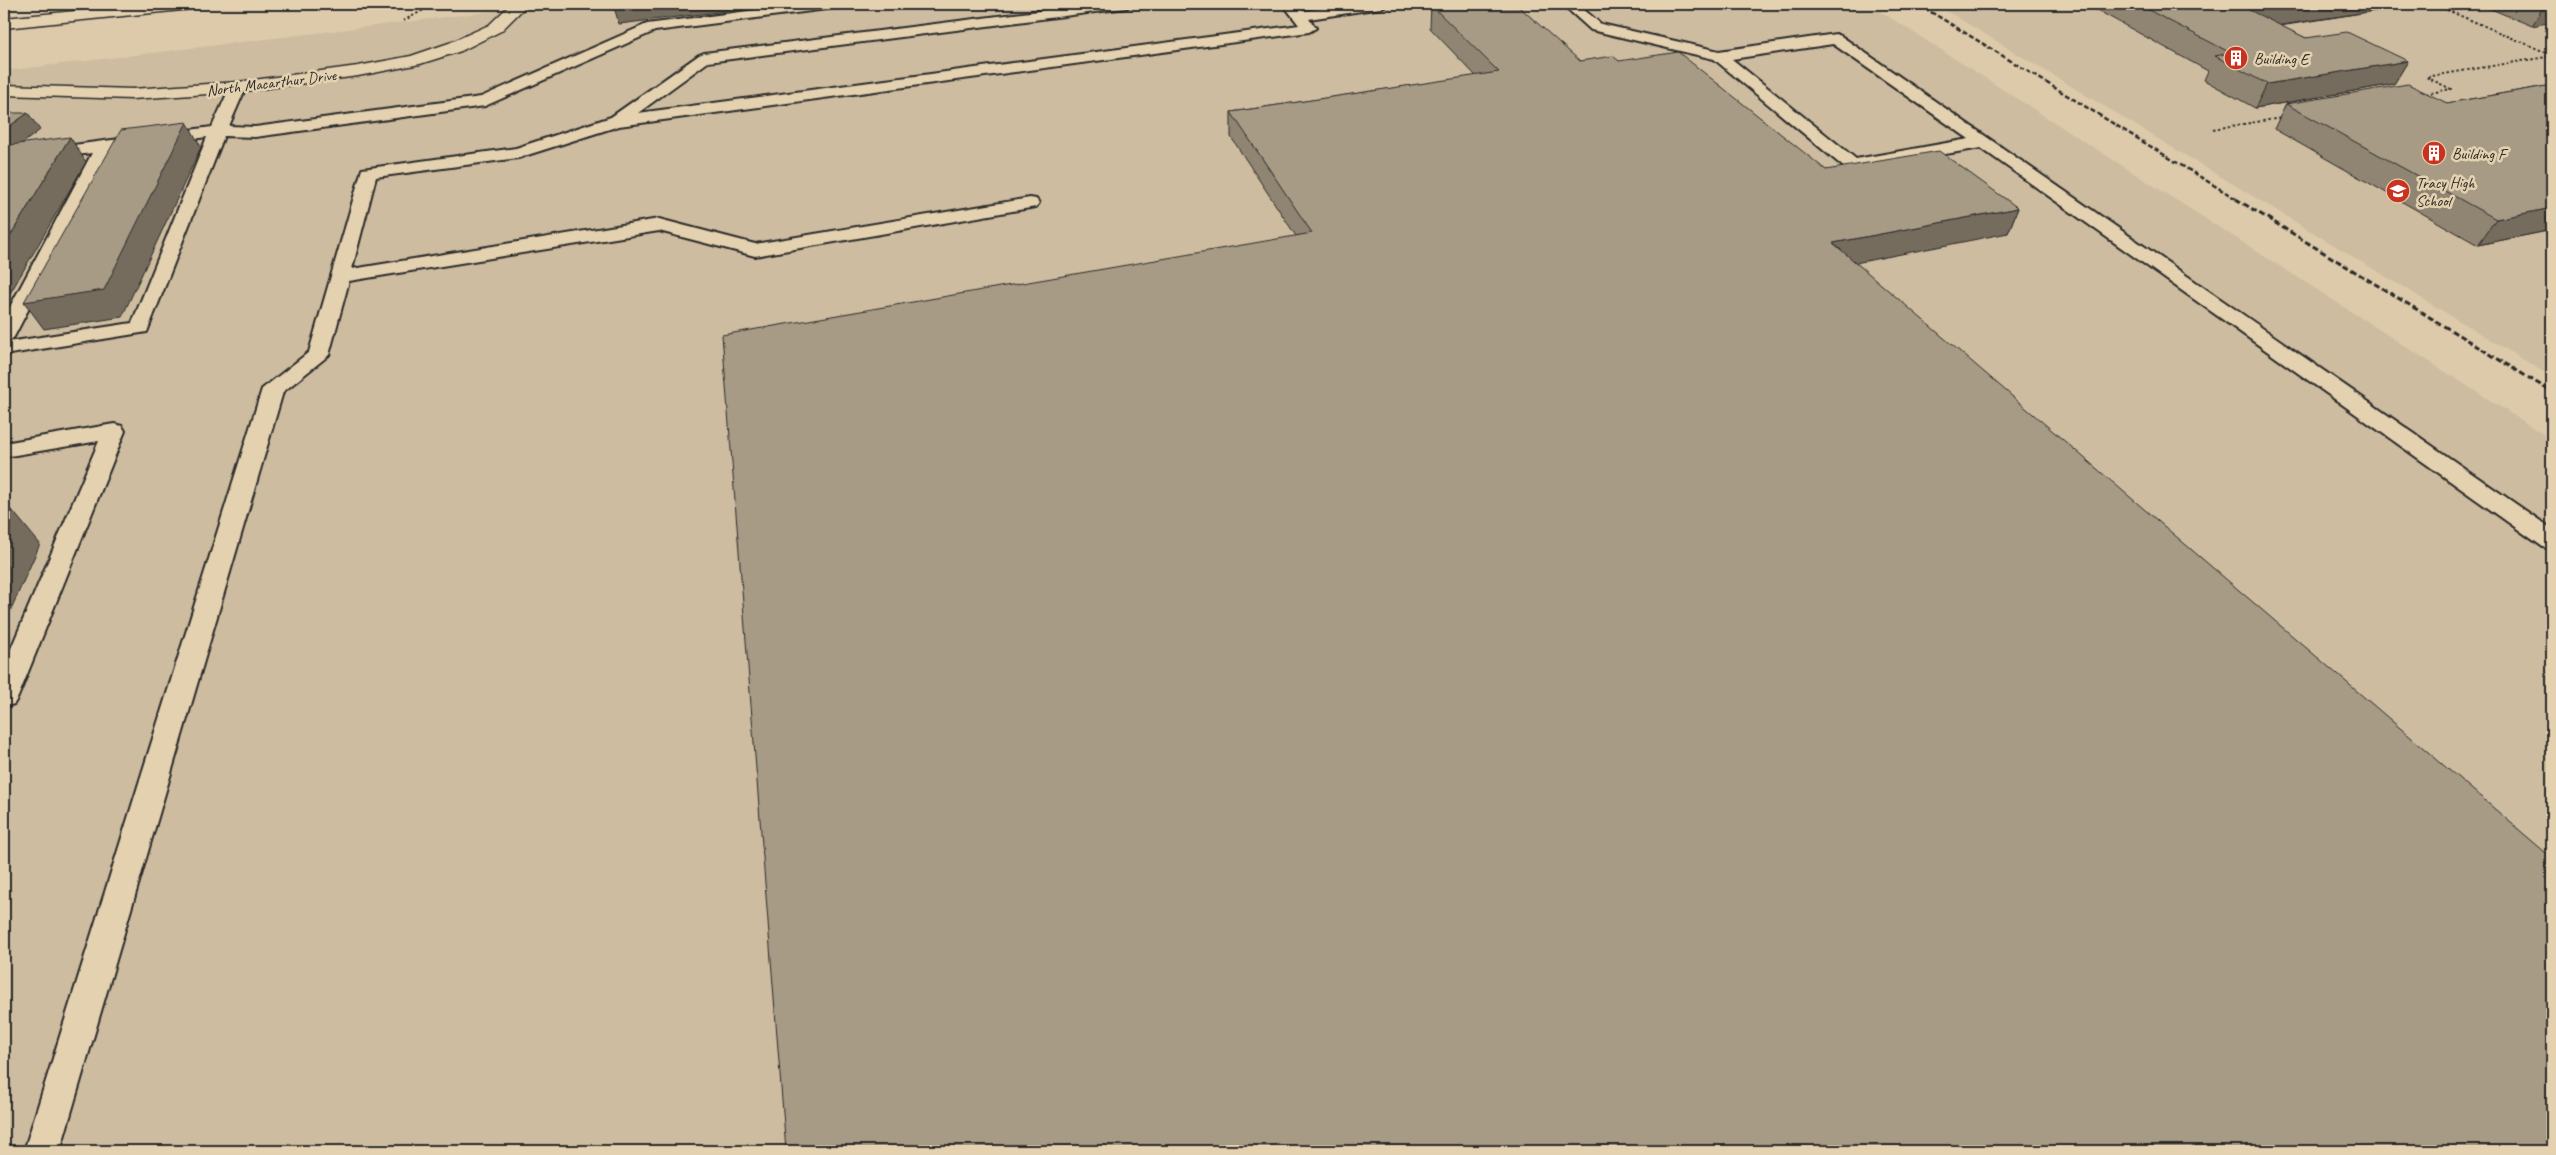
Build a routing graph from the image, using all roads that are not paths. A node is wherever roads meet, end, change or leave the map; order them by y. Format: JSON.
{"nodes":[{"id":1,"x":192,"y":4,"type":"edge"},
{"id":2,"x":520,"y":4,"type":"edge"},
{"id":3,"x":835,"y":4,"type":"edge"},
{"id":4,"x":1126,"y":4,"type":"edge"},
{"id":5,"x":1381,"y":4,"type":"edge"},
{"id":6,"x":1569,"y":4,"type":"edge"},
{"id":7,"x":1295,"y":10,"type":"edge"},
{"id":8,"x":4,"y":24,"type":"edge"},
{"id":9,"x":1719,"y":56,"type":"junction"},
{"id":10,"x":238,"y":87,"type":"junction"},
{"id":11,"x":4,"y":90,"type":"edge"},
{"id":12,"x":617,"y":121,"type":"junction"},
{"id":13,"x":218,"y":131,"type":"junction"},
{"id":14,"x":1984,"y":142,"type":"junction"},
{"id":15,"x":105,"y":145,"type":"junction"},
{"id":16,"x":5,"y":160,"type":"edge"},
{"id":17,"x":1030,"y":203,"type":"dead end"},
{"id":18,"x":340,"y":277,"type":"junction"},
{"id":19,"x":4,"y":337,"type":"edge"},
{"id":20,"x":4,"y":349,"type":"edge"},
{"id":21,"x":4,"y":450,"type":"edge"},
{"id":22,"x":2552,"y":541,"type":"edge"},
{"id":23,"x":4,"y":697,"type":"edge"},
{"id":24,"x":42,"y":1151,"type":"edge"}],
"edges":[{"from":1,"to":8,"type":"main road"},
{"from":2,"to":10,"type":"main road","name":"North Macarthur Drive"},
{"from":3,"to":13,"type":"lane"},
{"from":4,"to":12,"type":"lane"},
{"from":5,"to":7,"type":"lane"},
{"from":6,"to":9,"type":"lane"},
{"from":7,"to":12,"type":"lane"},
{"from":9,"to":14,"type":"lane"},
{"from":9,"to":14,"type":"lane"},
{"from":10,"to":11,"type":"main road","name":"North Macarthur Drive"},
{"from":10,"to":13,"type":"lane"},
{"from":12,"to":18,"type":"lane"},
{"from":13,"to":15,"type":"lane"},
{"from":13,"to":20,"type":"lane"},
{"from":14,"to":22,"type":"lane"},
{"from":15,"to":16,"type":"lane"},
{"from":15,"to":19,"type":"lane"},
{"from":17,"to":18,"type":"lane"},
{"from":18,"to":24,"type":"lane"},
{"from":21,"to":23,"type":"lane"}]}
